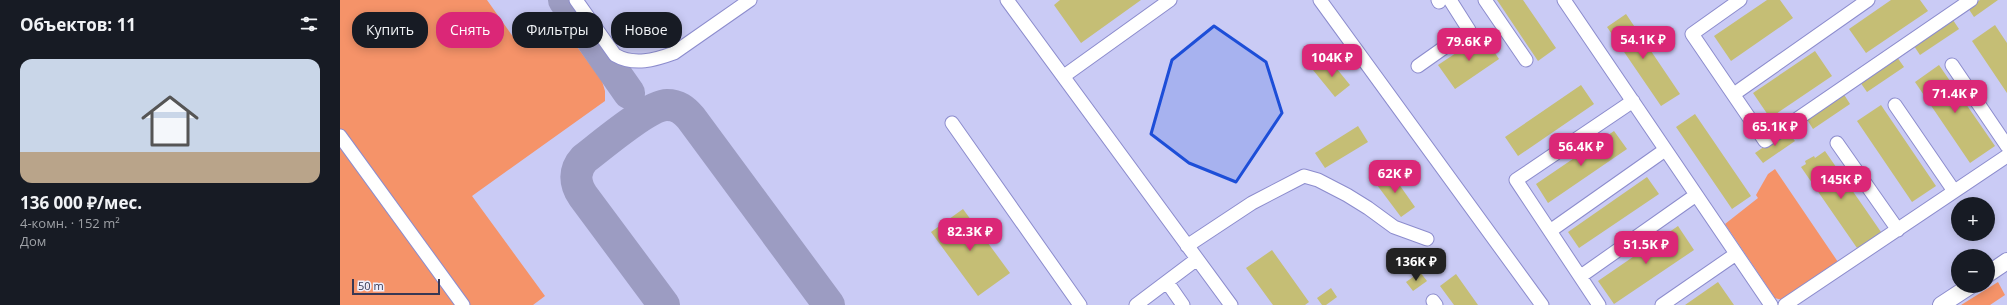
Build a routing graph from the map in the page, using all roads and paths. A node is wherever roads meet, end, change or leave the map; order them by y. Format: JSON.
{"nodes":[{"id":1,"x":576,"y":0,"type":"edge"},
{"id":2,"x":750,"y":0,"type":"edge"},
{"id":3,"x":1008,"y":0,"type":"edge"},
{"id":4,"x":1170,"y":0,"type":"edge"},
{"id":5,"x":1320,"y":0,"type":"edge"},
{"id":6,"x":1450,"y":0,"type":"edge"},
{"id":7,"x":1485,"y":0,"type":"edge"},
{"id":8,"x":1564,"y":0,"type":"edge"},
{"id":9,"x":1740,"y":0,"type":"edge"},
{"id":10,"x":1868,"y":0,"type":"edge"},
{"id":11,"x":1971,"y":0,"type":"edge"},
{"id":12,"x":1956,"y":4,"type":"edge"},
{"id":13,"x":1526,"y":60,"type":"dead end"},
{"id":14,"x":1952,"y":65,"type":"dead end"},
{"id":15,"x":1418,"y":66,"type":"dead end"},
{"id":16,"x":1064,"y":76,"type":"junction"},
{"id":17,"x":1734,"y":94,"type":"junction"},
{"id":18,"x":1632,"y":101,"type":"junction"},
{"id":19,"x":1895,"y":105,"type":"dead end"},
{"id":20,"x":952,"y":123,"type":"dead end"},
{"id":21,"x":340,"y":136,"type":"edge"},
{"id":22,"x":1837,"y":143,"type":"dead end"},
{"id":23,"x":2007,"y":146,"type":"edge"},
{"id":24,"x":1666,"y":150,"type":"junction"},
{"id":25,"x":2007,"y":156,"type":"edge"},
{"id":26,"x":1954,"y":191,"type":"junction"},
{"id":27,"x":1696,"y":195,"type":"junction"},
{"id":28,"x":1898,"y":230,"type":"junction"},
{"id":29,"x":1550,"y":231,"type":"junction"},
{"id":30,"x":1427,"y":239,"type":"dead end"},
{"id":31,"x":1187,"y":246,"type":"junction"},
{"id":32,"x":1736,"y":254,"type":"junction"},
{"id":33,"x":1197,"y":259,"type":"junction"},
{"id":34,"x":2007,"y":262,"type":"edge"},
{"id":35,"x":1995,"y":270,"type":"edge"},
{"id":36,"x":1581,"y":276,"type":"junction"},
{"id":37,"x":1167,"y":282,"type":"junction"},
{"id":38,"x":1959,"y":293,"type":"edge"},
{"id":39,"x":463,"y":305,"type":"edge"},
{"id":40,"x":1080,"y":305,"type":"edge"},
{"id":41,"x":1136,"y":305,"type":"edge"},
{"id":42,"x":1183,"y":305,"type":"edge"},
{"id":43,"x":1231,"y":305,"type":"edge"},
{"id":44,"x":1542,"y":305,"type":"edge"},
{"id":45,"x":1599,"y":305,"type":"edge"},
{"id":46,"x":1662,"y":305,"type":"edge"},
{"id":47,"x":1771,"y":305,"type":"edge"},
{"id":48,"x":1786,"y":305,"type":"edge"},
{"id":49,"x":1941,"y":305,"type":"edge"}],
"edges":[{"from":1,"to":2,"type":"lane"},
{"from":3,"to":16,"type":"lane"},
{"from":4,"to":16,"type":"lane"},
{"from":5,"to":44,"type":"lane"},
{"from":6,"to":15,"type":"lane"},
{"from":7,"to":13,"type":"lane"},
{"from":8,"to":18,"type":"lane"},
{"from":9,"to":17,"type":"lane"},
{"from":10,"to":17,"type":"lane"},
{"from":11,"to":12,"type":"lane"},
{"from":12,"to":17,"type":"lane"},
{"from":14,"to":23,"type":"lane"},
{"from":16,"to":31,"type":"lane"},
{"from":18,"to":24,"type":"lane"},
{"from":18,"to":29,"type":"lane"},
{"from":19,"to":26,"type":"lane"},
{"from":20,"to":40,"type":"lane"},
{"from":21,"to":39,"type":"lane"},
{"from":22,"to":28,"type":"lane"},
{"from":24,"to":27,"type":"lane"},
{"from":24,"to":29,"type":"lane"},
{"from":25,"to":26,"type":"lane"},
{"from":26,"to":28,"type":"lane"},
{"from":27,"to":32,"type":"lane"},
{"from":27,"to":36,"type":"lane"},
{"from":28,"to":48,"type":"lane"},
{"from":29,"to":36,"type":"lane"},
{"from":30,"to":31,"type":"lane"},
{"from":31,"to":33,"type":"lane"},
{"from":32,"to":46,"type":"lane"},
{"from":32,"to":47,"type":"lane"},
{"from":33,"to":37,"type":"lane"},
{"from":33,"to":43,"type":"lane"},
{"from":34,"to":35,"type":"main road"},
{"from":36,"to":45,"type":"lane"},
{"from":37,"to":41,"type":"lane"},
{"from":37,"to":42,"type":"lane"},
{"from":38,"to":49,"type":"main road"}]}
